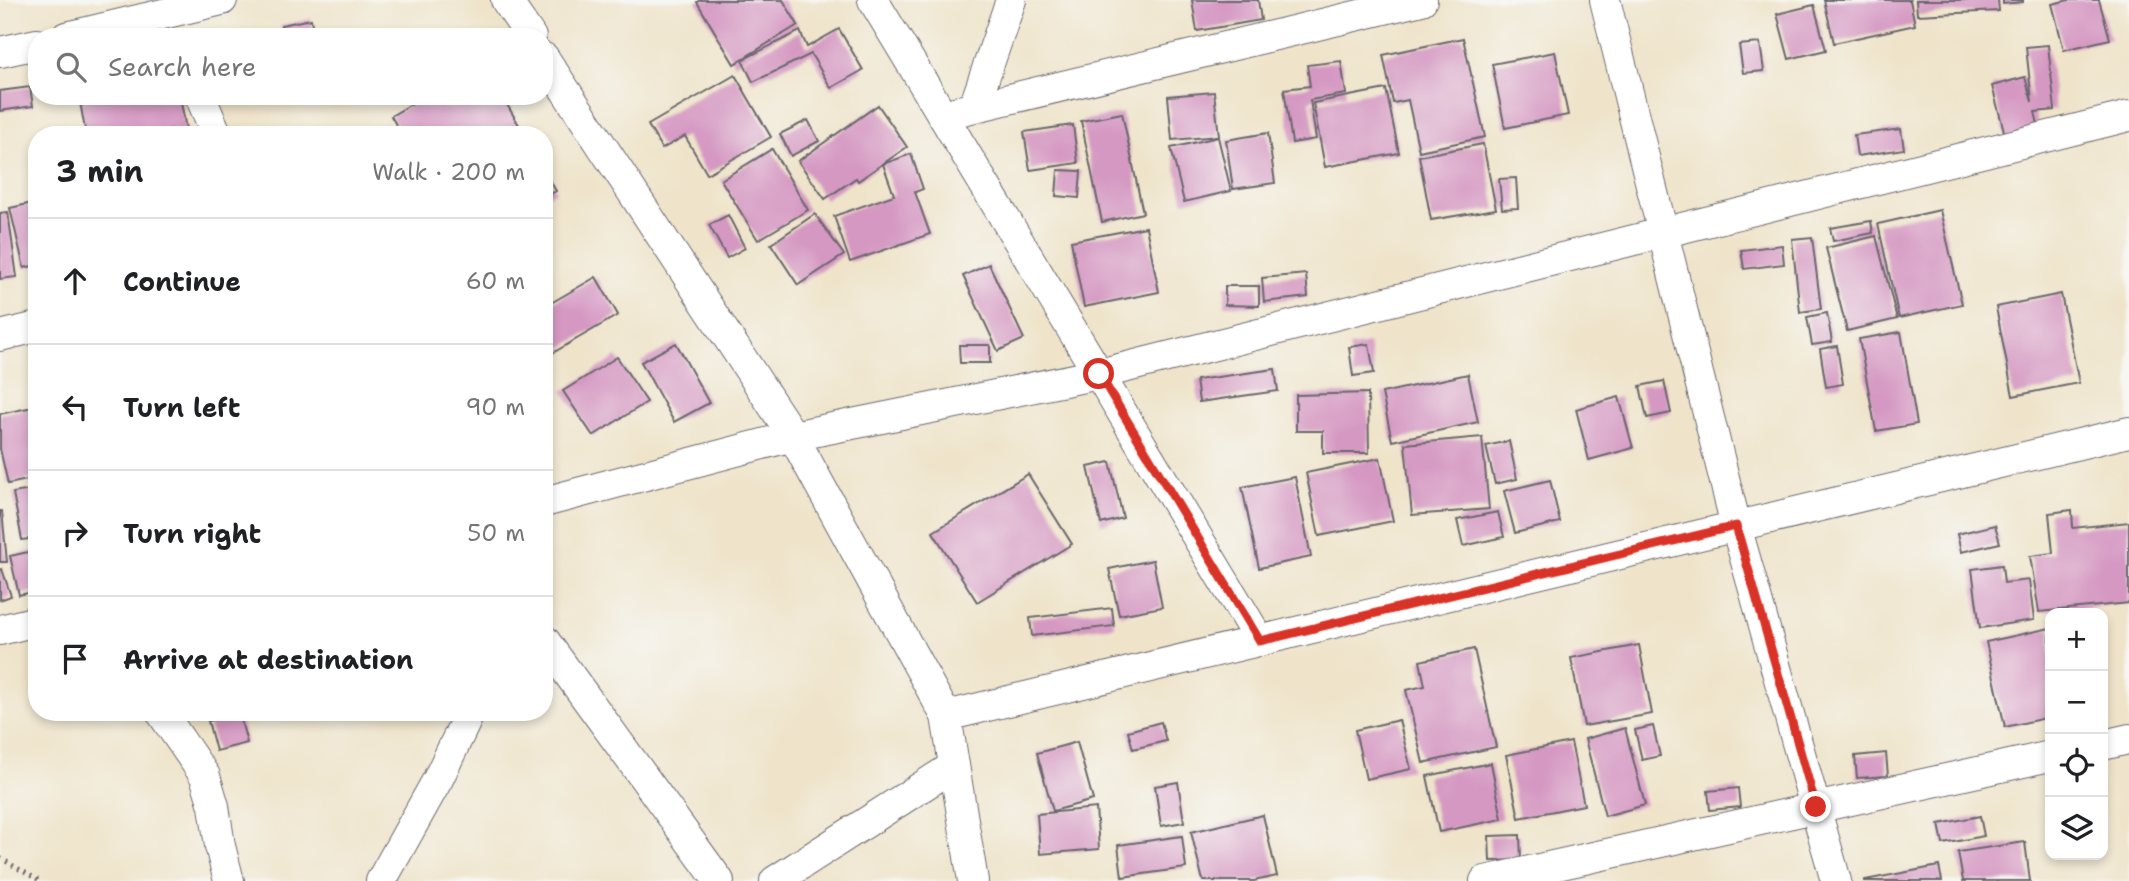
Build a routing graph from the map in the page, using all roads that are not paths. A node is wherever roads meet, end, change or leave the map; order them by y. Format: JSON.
{"nodes":[{"id":1,"x":222,"y":0,"type":"edge"},
{"id":2,"x":506,"y":0,"type":"edge"},
{"id":3,"x":873,"y":0,"type":"edge"},
{"id":4,"x":1011,"y":0,"type":"edge"},
{"id":5,"x":1422,"y":0,"type":"edge"},
{"id":6,"x":1605,"y":0,"type":"edge"},
{"id":7,"x":170,"y":25,"type":"edge"},
{"id":8,"x":144,"y":28,"type":"edge"},
{"id":9,"x":525,"y":28,"type":"edge"},
{"id":10,"x":28,"y":46,"type":"edge"},
{"id":11,"x":0,"y":52,"type":"edge"},
{"id":12,"x":553,"y":72,"type":"edge"},
{"id":13,"x":204,"y":105,"type":"edge"},
{"id":14,"x":974,"y":107,"type":"junction"},
{"id":15,"x":942,"y":115,"type":"junction"},
{"id":16,"x":2129,"y":116,"type":"edge"},
{"id":17,"x":213,"y":126,"type":"edge"},
{"id":18,"x":1663,"y":233,"type":"junction"},
{"id":19,"x":28,"y":329,"type":"edge"},
{"id":20,"x":0,"y":336,"type":"edge"},
{"id":21,"x":1099,"y":374,"type":"junction"},
{"id":22,"x":2129,"y":432,"type":"edge"},
{"id":23,"x":793,"y":436,"type":"junction"},
{"id":24,"x":553,"y":500,"type":"edge"},
{"id":25,"x":1736,"y":526,"type":"junction"},
{"id":26,"x":28,"y":623,"type":"edge"},
{"id":27,"x":0,"y":629,"type":"edge"},
{"id":28,"x":1260,"y":641,"type":"junction"},
{"id":29,"x":553,"y":652,"type":"edge"},
{"id":30,"x":946,"y":716,"type":"junction"},
{"id":31,"x":167,"y":721,"type":"edge"},
{"id":32,"x":466,"y":721,"type":"edge"},
{"id":33,"x":2129,"y":739,"type":"edge"},
{"id":34,"x":2108,"y":744,"type":"edge"},
{"id":35,"x":2045,"y":757,"type":"edge"},
{"id":36,"x":954,"y":766,"type":"junction"},
{"id":37,"x":1816,"y":807,"type":"junction"},
{"id":38,"x":229,"y":881,"type":"edge"},
{"id":39,"x":381,"y":881,"type":"edge"},
{"id":40,"x":719,"y":881,"type":"edge"},
{"id":41,"x":775,"y":881,"type":"edge"},
{"id":42,"x":972,"y":881,"type":"edge"},
{"id":43,"x":1485,"y":881,"type":"edge"},
{"id":44,"x":1836,"y":881,"type":"edge"}],
"edges":[{"from":1,"to":7,"type":"street"},
{"from":2,"to":9,"type":"street"},
{"from":3,"to":15,"type":"street"},
{"from":4,"to":14,"type":"street"},
{"from":5,"to":14,"type":"street"},
{"from":6,"to":18,"type":"street"},
{"from":7,"to":8,"type":"street"},
{"from":10,"to":11,"type":"street"},
{"from":12,"to":23,"type":"street"},
{"from":13,"to":17,"type":"street"},
{"from":14,"to":15,"type":"street"},
{"from":15,"to":21,"type":"street"},
{"from":16,"to":18,"type":"street"},
{"from":18,"to":21,"type":"street"},
{"from":18,"to":25,"type":"street"},
{"from":19,"to":20,"type":"street"},
{"from":21,"to":23,"type":"street"},
{"from":21,"to":28,"type":"street"},
{"from":22,"to":25,"type":"street"},
{"from":23,"to":24,"type":"street"},
{"from":23,"to":30,"type":"street"},
{"from":25,"to":28,"type":"street"},
{"from":25,"to":37,"type":"street"},
{"from":26,"to":27,"type":"street"},
{"from":28,"to":30,"type":"street"},
{"from":29,"to":40,"type":"street"},
{"from":30,"to":36,"type":"street"},
{"from":31,"to":38,"type":"street"},
{"from":32,"to":39,"type":"street"},
{"from":33,"to":34,"type":"street"},
{"from":35,"to":37,"type":"street"},
{"from":36,"to":41,"type":"street"},
{"from":36,"to":42,"type":"street"},
{"from":37,"to":43,"type":"street"},
{"from":37,"to":44,"type":"street"}]}
